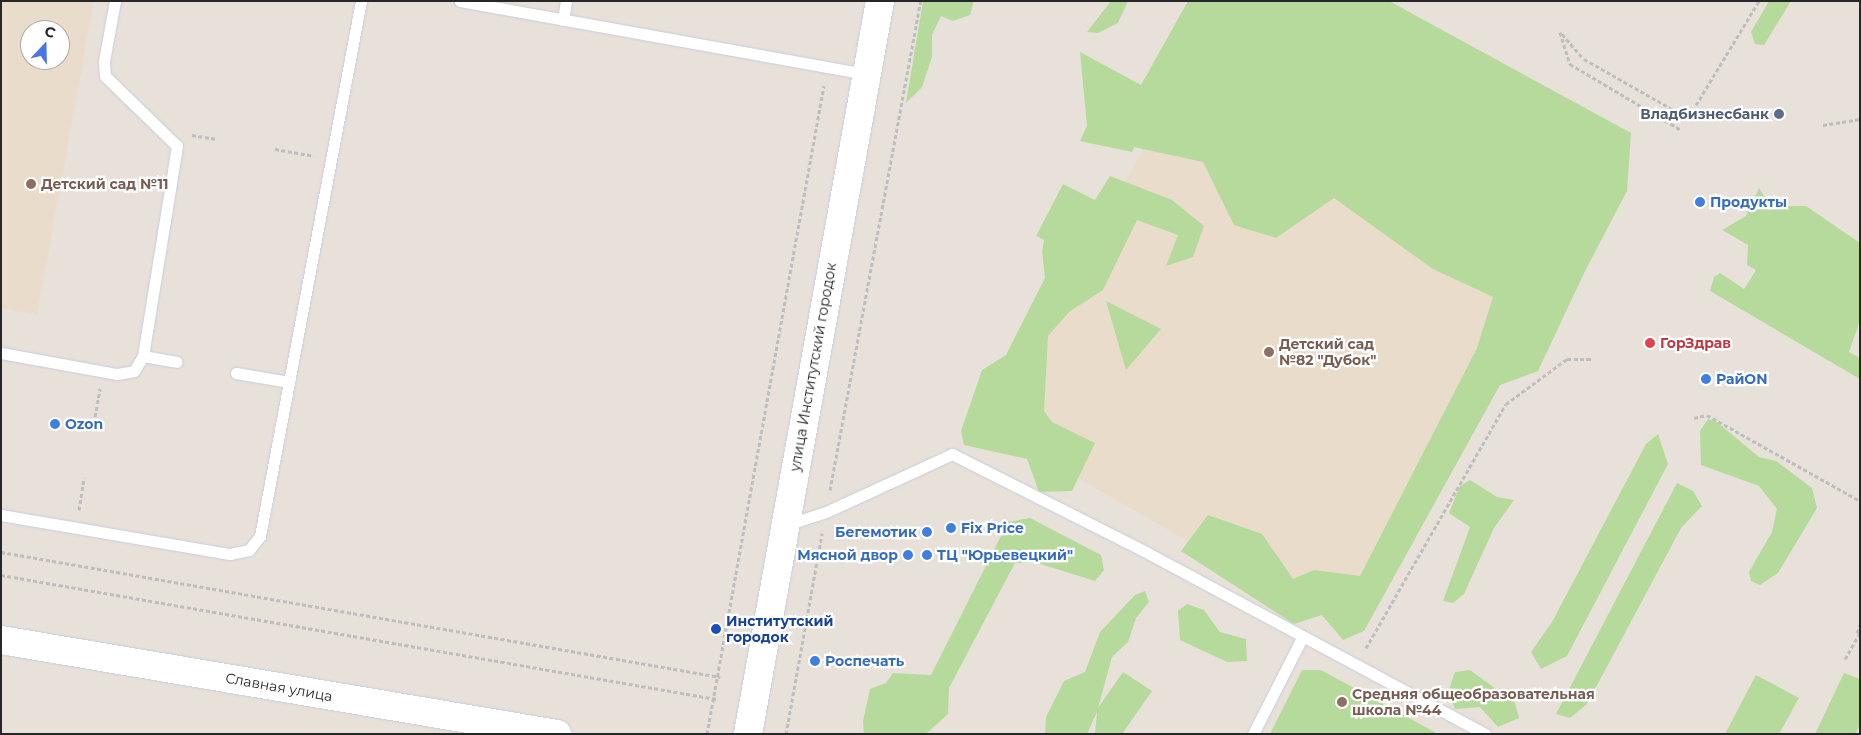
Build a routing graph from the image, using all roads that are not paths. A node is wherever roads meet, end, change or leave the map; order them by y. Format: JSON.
{"nodes":[{"id":1,"x":115,"y":1,"type":"edge"},
{"id":2,"x":360,"y":1,"type":"edge"},
{"id":3,"x":460,"y":1,"type":"edge"},
{"id":4,"x":566,"y":1,"type":"edge"},
{"id":5,"x":880,"y":1,"type":"edge"},
{"id":6,"x":563,"y":20,"type":"junction"},
{"id":7,"x":866,"y":74,"type":"junction"},
{"id":8,"x":1,"y":353,"type":"edge"},
{"id":9,"x":143,"y":356,"type":"junction"},
{"id":10,"x":176,"y":362,"type":"dead end"},
{"id":11,"x":236,"y":373,"type":"dead end"},
{"id":12,"x":289,"y":382,"type":"junction"},
{"id":13,"x":1,"y":515,"type":"edge"},
{"id":14,"x":784,"y":526,"type":"junction"},
{"id":15,"x":1302,"y":638,"type":"junction"},
{"id":16,"x":1,"y":640,"type":"edge"},
{"id":17,"x":557,"y":734,"type":"edge"},
{"id":18,"x":748,"y":734,"type":"edge"},
{"id":19,"x":1253,"y":734,"type":"edge"},
{"id":20,"x":1485,"y":734,"type":"edge"}],
"edges":[{"from":1,"to":9,"type":"lane"},
{"from":2,"to":12,"type":"lane"},
{"from":3,"to":6,"type":"lane"},
{"from":4,"to":6,"type":"lane"},
{"from":5,"to":7,"type":"street","name":"улица Институтский городок"},
{"from":6,"to":7,"type":"lane"},
{"from":7,"to":14,"type":"street","name":"улица Институтский городок"},
{"from":8,"to":9,"type":"lane"},
{"from":9,"to":10,"type":"lane"},
{"from":11,"to":12,"type":"lane"},
{"from":12,"to":13,"type":"lane"},
{"from":14,"to":15,"type":"lane"},
{"from":14,"to":18,"type":"street","name":"улица Институтский городок"},
{"from":15,"to":19,"type":"lane"},
{"from":15,"to":20,"type":"lane"},
{"from":16,"to":17,"type":"street","name":"Славная улица"}]}
